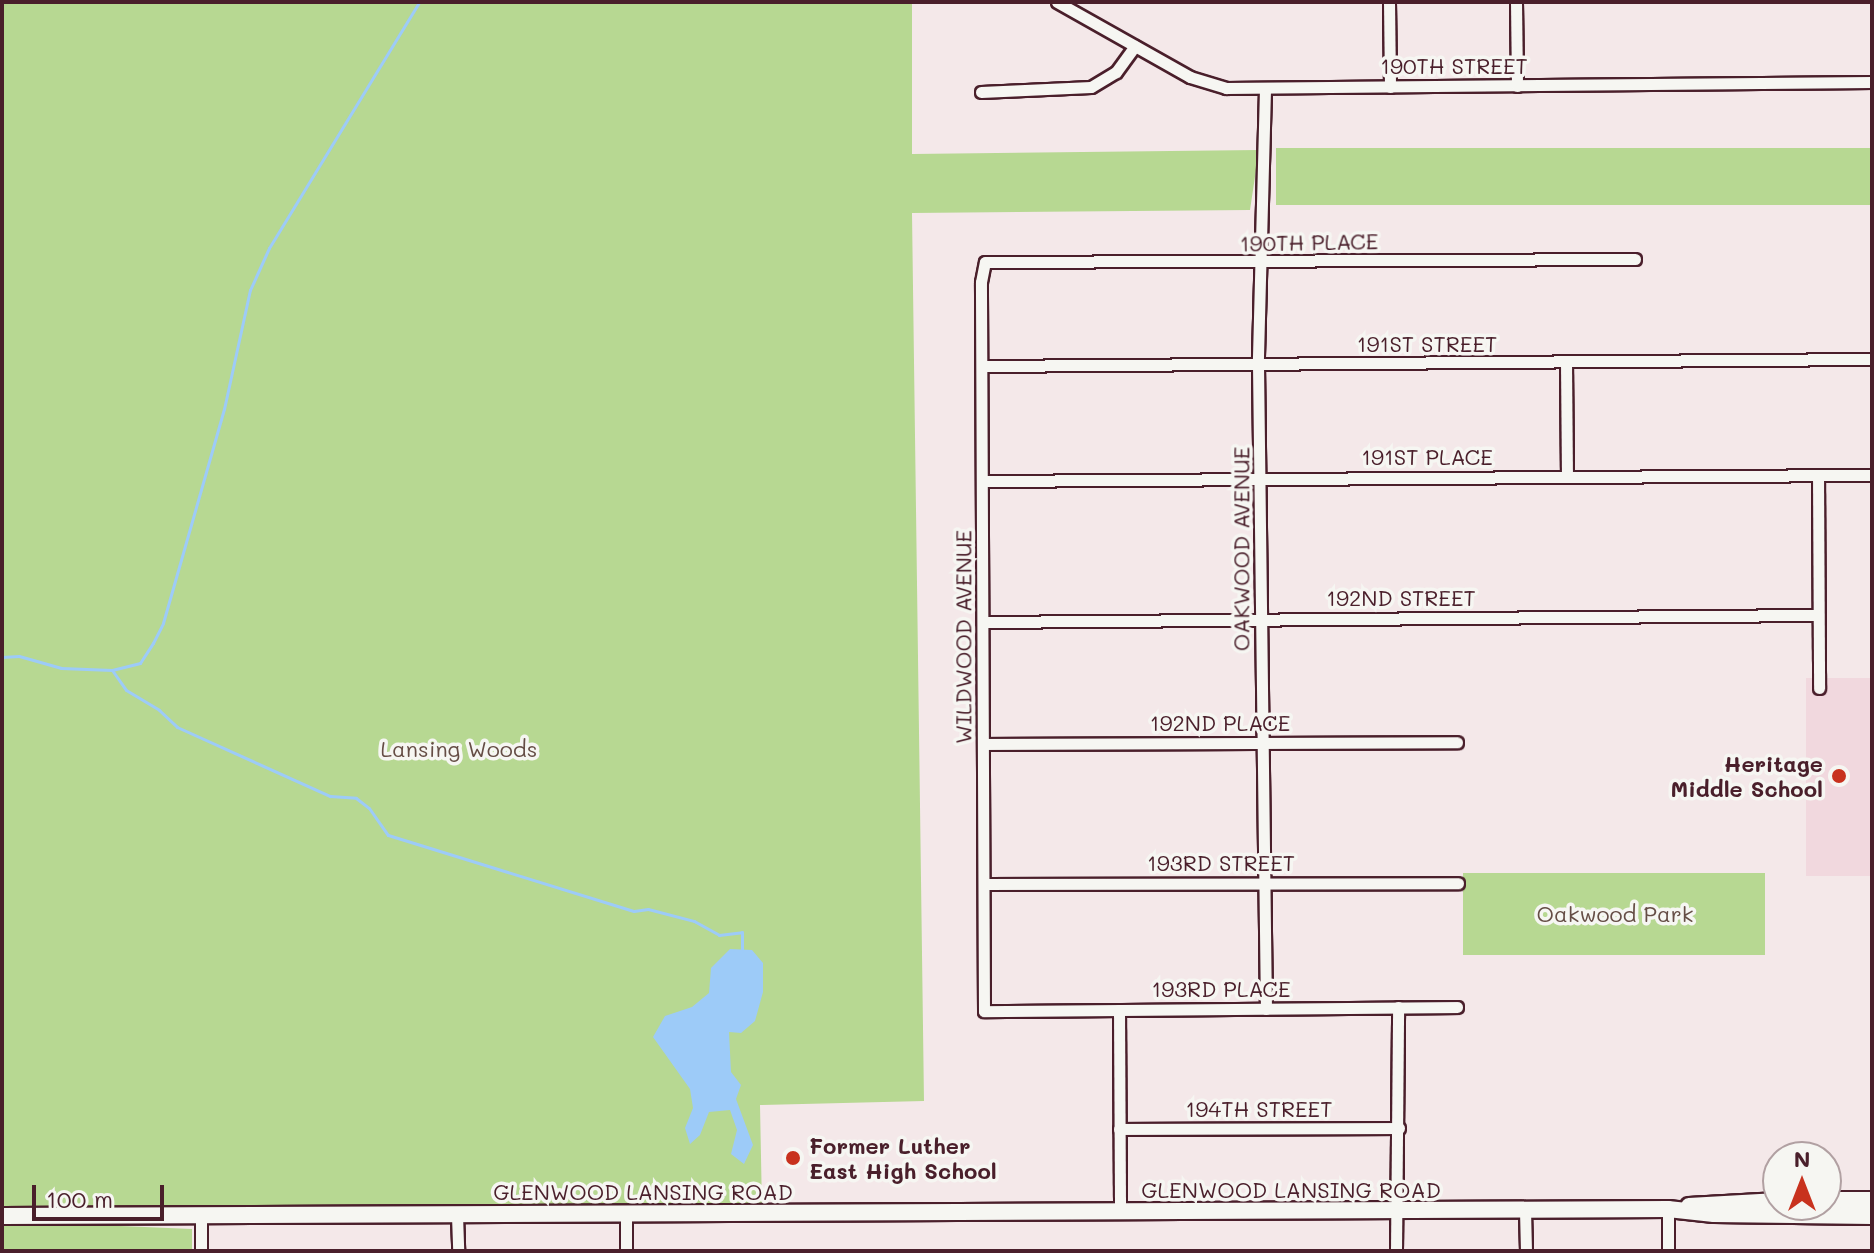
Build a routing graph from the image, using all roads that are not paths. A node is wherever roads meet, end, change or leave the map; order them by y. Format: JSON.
{"nodes":[{"id":1,"x":1057,"y":2,"type":"edge"},
{"id":2,"x":1389,"y":2,"type":"edge"},
{"id":3,"x":1516,"y":2,"type":"edge"},
{"id":4,"x":1135,"y":46,"type":"junction"},
{"id":5,"x":1872,"y":82,"type":"edge"},
{"id":6,"x":1517,"y":86,"type":"junction"},
{"id":7,"x":1390,"y":87,"type":"junction"},
{"id":8,"x":1265,"y":89,"type":"junction"},
{"id":9,"x":981,"y":92,"type":"dead end"},
{"id":10,"x":1635,"y":259,"type":"dead end"},
{"id":11,"x":985,"y":262,"type":"joint"},
{"id":12,"x":1260,"y":263,"type":"junction"},
{"id":13,"x":1872,"y":359,"type":"edge"},
{"id":14,"x":1566,"y":363,"type":"junction"},
{"id":15,"x":1258,"y":365,"type":"junction"},
{"id":16,"x":982,"y":366,"type":"junction"},
{"id":17,"x":1818,"y":475,"type":"junction"},
{"id":18,"x":1872,"y":475,"type":"edge"},
{"id":19,"x":1262,"y":477,"type":"junction"},
{"id":20,"x":1567,"y":477,"type":"junction"},
{"id":21,"x":982,"y":481,"type":"junction"},
{"id":22,"x":1818,"y":615,"type":"junction"},
{"id":23,"x":1261,"y":619,"type":"junction"},
{"id":24,"x":983,"y":622,"type":"junction"},
{"id":25,"x":1819,"y":688,"type":"dead end"},
{"id":26,"x":1457,"y":742,"type":"dead end"},
{"id":27,"x":1262,"y":743,"type":"junction"},
{"id":28,"x":984,"y":744,"type":"junction"},
{"id":29,"x":1264,"y":883,"type":"junction"},
{"id":30,"x":1458,"y":883,"type":"dead end"},
{"id":31,"x":984,"y":884,"type":"junction"},
{"id":32,"x":1398,"y":1007,"type":"junction"},
{"id":33,"x":1457,"y":1007,"type":"dead end"},
{"id":34,"x":1266,"y":1009,"type":"junction"},
{"id":35,"x":1119,"y":1010,"type":"junction"},
{"id":36,"x":984,"y":1011,"type":"joint"},
{"id":37,"x":1399,"y":1128,"type":"junction"},
{"id":38,"x":1119,"y":1129,"type":"junction"},
{"id":39,"x":1842,"y":1200,"type":"edge"},
{"id":40,"x":1872,"y":1200,"type":"edge"},
{"id":41,"x":1762,"y":1201,"type":"edge"},
{"id":42,"x":1668,"y":1209,"type":"junction"},
{"id":43,"x":1525,"y":1210,"type":"junction"},
{"id":44,"x":1396,"y":1211,"type":"junction"},
{"id":45,"x":1120,"y":1212,"type":"junction"},
{"id":46,"x":626,"y":1214,"type":"junction"},
{"id":47,"x":457,"y":1215,"type":"junction"},
{"id":48,"x":2,"y":1216,"type":"edge"},
{"id":49,"x":201,"y":1216,"type":"junction"},
{"id":50,"x":1872,"y":1216,"type":"edge"},
{"id":51,"x":201,"y":1251,"type":"edge"},
{"id":52,"x":458,"y":1251,"type":"edge"},
{"id":53,"x":626,"y":1251,"type":"edge"},
{"id":54,"x":1396,"y":1251,"type":"edge"},
{"id":55,"x":1526,"y":1251,"type":"edge"},
{"id":56,"x":1668,"y":1251,"type":"edge"}],
"edges":[{"from":1,"to":4,"type":"street","name":"190TH STREET"},
{"from":2,"to":7,"type":"street"},
{"from":3,"to":6,"type":"street"},
{"from":4,"to":8,"type":"street","name":"190TH STREET"},
{"from":4,"to":9,"type":"street"},
{"from":5,"to":6,"type":"street","name":"190TH STREET"},
{"from":6,"to":7,"type":"street","name":"190TH STREET"},
{"from":7,"to":8,"type":"street","name":"190TH STREET"},
{"from":8,"to":12,"type":"street","name":"OAKWOOD AVENUE"},
{"from":10,"to":12,"type":"street","name":"190TH PLACE"},
{"from":11,"to":12,"type":"street","name":"190TH PLACE"},
{"from":11,"to":16,"type":"street","name":"WILDWOOD AVENUE"},
{"from":12,"to":15,"type":"street","name":"OAKWOOD AVENUE"},
{"from":13,"to":14,"type":"street","name":"191ST STREET"},
{"from":14,"to":15,"type":"street","name":"191ST STREET"},
{"from":14,"to":20,"type":"street"},
{"from":15,"to":16,"type":"street","name":"191ST STREET"},
{"from":15,"to":19,"type":"street","name":"OAKWOOD AVENUE"},
{"from":16,"to":21,"type":"street","name":"WILDWOOD AVENUE"},
{"from":17,"to":18,"type":"street","name":"191ST PLACE"},
{"from":17,"to":20,"type":"street","name":"191ST PLACE"},
{"from":17,"to":22,"type":"street"},
{"from":19,"to":20,"type":"street","name":"191ST PLACE"},
{"from":19,"to":21,"type":"street","name":"191ST PLACE"},
{"from":19,"to":23,"type":"street","name":"OAKWOOD AVENUE"},
{"from":21,"to":24,"type":"street","name":"WILDWOOD AVENUE"},
{"from":22,"to":23,"type":"street","name":"192ND STREET"},
{"from":22,"to":25,"type":"street"},
{"from":23,"to":24,"type":"street","name":"192ND STREET"},
{"from":23,"to":27,"type":"street","name":"OAKWOOD AVENUE"},
{"from":24,"to":28,"type":"street","name":"WILDWOOD AVENUE"},
{"from":26,"to":27,"type":"street","name":"192ND PLACE"},
{"from":27,"to":28,"type":"street","name":"192ND PLACE"},
{"from":27,"to":29,"type":"street","name":"OAKWOOD AVENUE"},
{"from":28,"to":31,"type":"street","name":"WILDWOOD AVENUE"},
{"from":29,"to":30,"type":"street","name":"193RD STREET"},
{"from":29,"to":31,"type":"street","name":"193RD STREET"},
{"from":29,"to":34,"type":"street","name":"OAKWOOD AVENUE"},
{"from":31,"to":36,"type":"street","name":"WILDWOOD AVENUE"},
{"from":32,"to":33,"type":"street","name":"193RD PLACE"},
{"from":32,"to":34,"type":"street","name":"193RD PLACE"},
{"from":32,"to":37,"type":"street"},
{"from":34,"to":35,"type":"street","name":"193RD PLACE"},
{"from":35,"to":36,"type":"street","name":"193RD PLACE"},
{"from":35,"to":38,"type":"street"},
{"from":37,"to":38,"type":"street","name":"194TH STREET"},
{"from":37,"to":44,"type":"street"},
{"from":38,"to":45,"type":"street"},
{"from":39,"to":40,"type":"main road"},
{"from":41,"to":42,"type":"main road","name":"GLENWOOD LANSING ROAD"},
{"from":42,"to":43,"type":"main road","name":"GLENWOOD LANSING ROAD"},
{"from":42,"to":50,"type":"main road","name":"GLENWOOD LANSING ROAD"},
{"from":42,"to":56,"type":"street"},
{"from":43,"to":44,"type":"main road","name":"GLENWOOD LANSING ROAD"},
{"from":43,"to":55,"type":"street"},
{"from":44,"to":45,"type":"main road","name":"GLENWOOD LANSING ROAD"},
{"from":44,"to":54,"type":"street"},
{"from":45,"to":46,"type":"main road","name":"GLENWOOD LANSING ROAD"},
{"from":46,"to":47,"type":"main road","name":"GLENWOOD LANSING ROAD"},
{"from":46,"to":53,"type":"street"},
{"from":47,"to":49,"type":"main road","name":"GLENWOOD LANSING ROAD"},
{"from":47,"to":52,"type":"street"},
{"from":48,"to":49,"type":"main road","name":"GLENWOOD LANSING ROAD"},
{"from":49,"to":51,"type":"street"}]}
